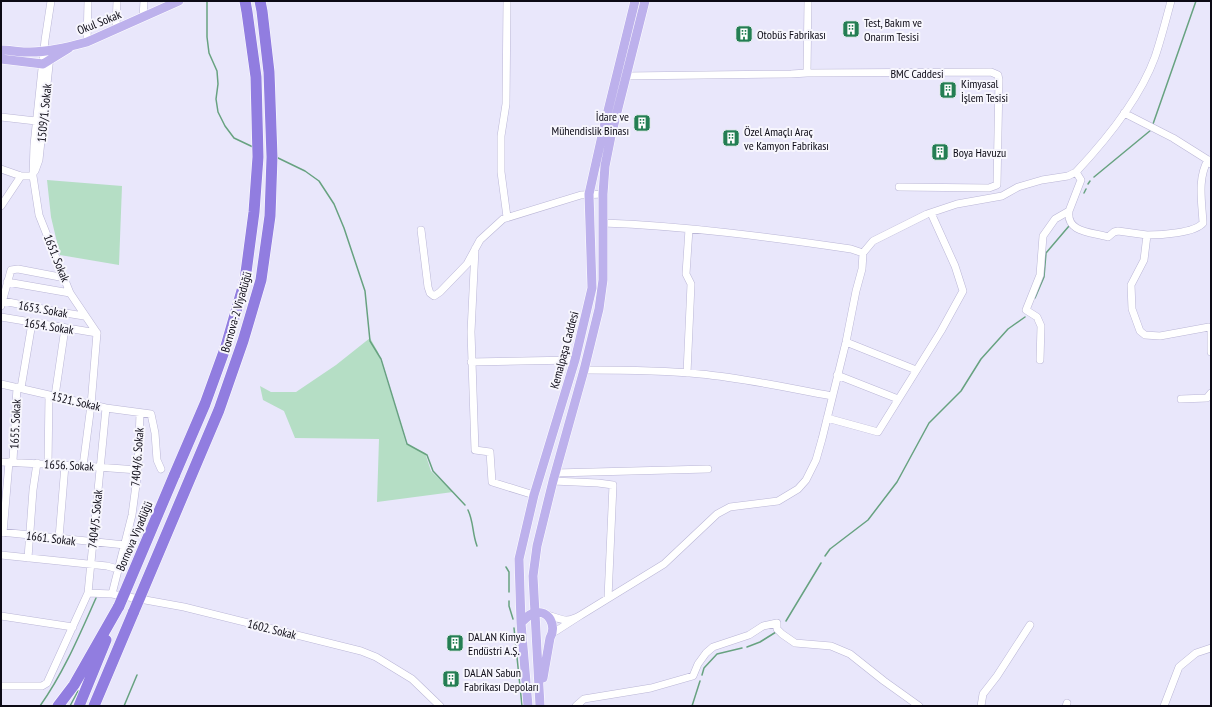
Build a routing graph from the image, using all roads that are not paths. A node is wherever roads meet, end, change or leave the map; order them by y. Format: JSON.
{"nodes":[{"id":1,"x":50,"y":1,"type":"edge"},
{"id":2,"x":88,"y":1,"type":"edge"},
{"id":3,"x":117,"y":1,"type":"edge"},
{"id":4,"x":144,"y":1,"type":"edge"},
{"id":5,"x":245,"y":1,"type":"edge"},
{"id":6,"x":260,"y":1,"type":"edge"},
{"id":7,"x":507,"y":1,"type":"edge"},
{"id":8,"x":636,"y":1,"type":"edge"},
{"id":9,"x":645,"y":1,"type":"edge"},
{"id":10,"x":808,"y":1,"type":"edge"},
{"id":11,"x":1171,"y":1,"type":"edge"},
{"id":12,"x":174,"y":2,"type":"edge"},
{"id":13,"x":143,"y":17,"type":"junction"},
{"id":14,"x":116,"y":28,"type":"junction"},
{"id":15,"x":87,"y":42,"type":"junction"},
{"id":16,"x":72,"y":46,"type":"junction"},
{"id":17,"x":1,"y":50,"type":"edge"},
{"id":18,"x":48,"y":50,"type":"junction"},
{"id":19,"x":1,"y":59,"type":"edge"},
{"id":20,"x":46,"y":62,"type":"junction"},
{"id":21,"x":807,"y":73,"type":"junction"},
{"id":22,"x":626,"y":76,"type":"junction"},
{"id":23,"x":1124,"y":113,"type":"junction"},
{"id":24,"x":2,"y":119,"type":"edge"},
{"id":25,"x":36,"y":121,"type":"junction"},
{"id":26,"x":1210,"y":162,"type":"edge"},
{"id":27,"x":1,"y":169,"type":"edge"},
{"id":28,"x":1076,"y":172,"type":"junction"},
{"id":29,"x":21,"y":176,"type":"junction"},
{"id":30,"x":33,"y":176,"type":"junction"},
{"id":31,"x":899,"y":187,"type":"dead end"},
{"id":32,"x":589,"y":194,"type":"junction"},
{"id":33,"x":603,"y":194,"type":"junction"},
{"id":34,"x":4,"y":197,"type":"edge"},
{"id":35,"x":1,"y":206,"type":"edge"},
{"id":36,"x":1068,"y":210,"type":"junction"},
{"id":37,"x":931,"y":213,"type":"junction"},
{"id":38,"x":507,"y":217,"type":"junction"},
{"id":39,"x":604,"y":223,"type":"junction"},
{"id":40,"x":689,"y":229,"type":"junction"},
{"id":41,"x":421,"y":230,"type":"dead end"},
{"id":42,"x":1147,"y":235,"type":"junction"},
{"id":43,"x":475,"y":249,"type":"junction"},
{"id":44,"x":863,"y":253,"type":"junction"},
{"id":45,"x":64,"y":278,"type":"junction"},
{"id":46,"x":7,"y":282,"type":"junction"},
{"id":47,"x":70,"y":293,"type":"junction"},
{"id":48,"x":2,"y":304,"type":"edge"},
{"id":49,"x":84,"y":316,"type":"junction"},
{"id":50,"x":1,"y":318,"type":"edge"},
{"id":51,"x":32,"y":323,"type":"junction"},
{"id":52,"x":65,"y":328,"type":"junction"},
{"id":53,"x":97,"y":333,"type":"junction"},
{"id":54,"x":846,"y":342,"type":"junction"},
{"id":55,"x":1211,"y":352,"type":"edge"},
{"id":56,"x":575,"y":360,"type":"junction"},
{"id":57,"x":1040,"y":360,"type":"dead end"},
{"id":58,"x":471,"y":362,"type":"junction"},
{"id":59,"x":584,"y":370,"type":"junction"},
{"id":60,"x":916,"y":370,"type":"junction"},
{"id":61,"x":687,"y":373,"type":"junction"},
{"id":62,"x":837,"y":375,"type":"junction"},
{"id":63,"x":1,"y":384,"type":"edge"},
{"id":64,"x":19,"y":388,"type":"junction"},
{"id":65,"x":1211,"y":393,"type":"edge"},
{"id":66,"x":52,"y":395,"type":"junction"},
{"id":67,"x":832,"y":396,"type":"junction"},
{"id":68,"x":898,"y":399,"type":"junction"},
{"id":69,"x":1181,"y":399,"type":"dead end"},
{"id":70,"x":91,"y":405,"type":"junction"},
{"id":71,"x":106,"y":408,"type":"junction"},
{"id":72,"x":140,"y":413,"type":"junction"},
{"id":73,"x":827,"y":418,"type":"junction"},
{"id":74,"x":1,"y":462,"type":"edge"},
{"id":75,"x":11,"y":462,"type":"junction"},
{"id":76,"x":37,"y":463,"type":"junction"},
{"id":77,"x":48,"y":464,"type":"junction"},
{"id":78,"x":65,"y":465,"type":"junction"},
{"id":79,"x":83,"y":466,"type":"junction"},
{"id":80,"x":101,"y":467,"type":"junction"},
{"id":81,"x":161,"y":469,"type":"dead end"},
{"id":82,"x":708,"y":469,"type":"dead end"},
{"id":83,"x":138,"y":470,"type":"junction"},
{"id":84,"x":174,"y":476,"type":"joint"},
{"id":85,"x":554,"y":477,"type":"junction"},
{"id":86,"x":534,"y":495,"type":"junction"},
{"id":87,"x":2,"y":533,"type":"edge"},
{"id":88,"x":29,"y":535,"type":"junction"},
{"id":89,"x":59,"y":538,"type":"junction"},
{"id":90,"x":92,"y":543,"type":"junction"},
{"id":91,"x":125,"y":545,"type":"junction"},
{"id":92,"x":1,"y":555,"type":"edge"},
{"id":93,"x":28,"y":558,"type":"junction"},
{"id":94,"x":90,"y":565,"type":"junction"},
{"id":95,"x":118,"y":569,"type":"junction"},
{"id":96,"x":88,"y":593,"type":"junction"},
{"id":97,"x":112,"y":594,"type":"junction"},
{"id":98,"x":608,"y":598,"type":"junction"},
{"id":99,"x":119,"y":606,"type":"junction"},
{"id":100,"x":535,"y":613,"type":"junction"},
{"id":101,"x":545,"y":614,"type":"junction"},
{"id":102,"x":581,"y":615,"type":"junction"},
{"id":103,"x":1,"y":616,"type":"edge"},
{"id":104,"x":1030,"y":625,"type":"dead end"},
{"id":105,"x":73,"y":627,"type":"junction"},
{"id":106,"x":522,"y":627,"type":"junction"},
{"id":107,"x":552,"y":635,"type":"junction"},
{"id":108,"x":537,"y":644,"type":"junction"},
{"id":109,"x":1211,"y":648,"type":"edge"},
{"id":110,"x":1,"y":686,"type":"edge"},
{"id":111,"x":540,"y":693,"type":"junction"},
{"id":112,"x":58,"y":706,"type":"edge"},
{"id":113,"x":79,"y":706,"type":"edge"},
{"id":114,"x":94,"y":706,"type":"edge"},
{"id":115,"x":440,"y":706,"type":"edge"},
{"id":116,"x":528,"y":706,"type":"edge"},
{"id":117,"x":540,"y":706,"type":"edge"},
{"id":118,"x":576,"y":706,"type":"edge"},
{"id":119,"x":919,"y":706,"type":"edge"},
{"id":120,"x":981,"y":706,"type":"edge"},
{"id":121,"x":1164,"y":706,"type":"edge"}],
"edges":[{"from":1,"to":18,"type":"street","name":"1509/1. Sokak"},
{"from":2,"to":15,"type":"street"},
{"from":3,"to":14,"type":"street"},
{"from":4,"to":13,"type":"street"},
{"from":5,"to":84,"type":"highway","name":"Bornova-2 Viyadüğü"},
{"from":6,"to":114,"type":"highway","name":"Bornova-2 Viyadüğü","bridge":true},
{"from":7,"to":38,"type":"street"},
{"from":8,"to":32,"type":"main road","name":"Kemalpaşa Caddesi"},
{"from":9,"to":22,"type":"main road","name":"Kemalpaşa Caddesi"},
{"from":10,"to":21,"type":"street"},
{"from":11,"to":23,"type":"street"},
{"from":12,"to":13,"type":"main road","name":"Okul Sokak"},
{"from":13,"to":14,"type":"main road","name":"Okul Sokak"},
{"from":14,"to":15,"type":"main road","name":"Okul Sokak"},
{"from":15,"to":16,"type":"main road","name":"Okul Sokak"},
{"from":16,"to":18,"type":"main road","name":"Okul Sokak"},
{"from":16,"to":20,"type":"main road","name":"Okul Sokak"},
{"from":17,"to":18,"type":"main road","name":"Okul Sokak"},
{"from":18,"to":20,"type":"street","name":"1509/1. Sokak"},
{"from":19,"to":20,"type":"main road"},
{"from":20,"to":25,"type":"street","name":"1509/1. Sokak"},
{"from":20,"to":30,"type":"street","name":"1509/1. Sokak"},
{"from":21,"to":22,"type":"street","name":"BMC Caddesi"},
{"from":21,"to":31,"type":"street","name":"BMC Caddesi"},
{"from":22,"to":33,"type":"main road","name":"Kemalpaşa Caddesi"},
{"from":23,"to":26,"type":"street"},
{"from":23,"to":28,"type":"street"},
{"from":24,"to":25,"type":"street"},
{"from":25,"to":30,"type":"street","name":"1509/1. Sokak"},
{"from":26,"to":42,"type":"street"},
{"from":27,"to":29,"type":"street"},
{"from":28,"to":36,"type":"street"},
{"from":28,"to":37,"type":"street"},
{"from":29,"to":30,"type":"street"},
{"from":29,"to":34,"type":"street"},
{"from":30,"to":45,"type":"street","name":"1651. Sokak"},
{"from":32,"to":33,"type":"street"},
{"from":32,"to":38,"type":"street"},
{"from":32,"to":56,"type":"main road","name":"Kemalpaşa Caddesi"},
{"from":33,"to":39,"type":"main road","name":"Kemalpaşa Caddesi"},
{"from":34,"to":35,"type":"street"},
{"from":36,"to":42,"type":"street"},
{"from":36,"to":57,"type":"street"},
{"from":37,"to":44,"type":"street"},
{"from":37,"to":60,"type":"street"},
{"from":38,"to":43,"type":"street"},
{"from":39,"to":40,"type":"street"},
{"from":39,"to":59,"type":"main road","name":"Kemalpaşa Caddesi"},
{"from":40,"to":44,"type":"street"},
{"from":40,"to":61,"type":"street"},
{"from":41,"to":43,"type":"street"},
{"from":42,"to":55,"type":"street"},
{"from":43,"to":58,"type":"street"},
{"from":44,"to":54,"type":"street"},
{"from":45,"to":46,"type":"street"},
{"from":45,"to":47,"type":"street","name":"1651. Sokak"},
{"from":46,"to":47,"type":"street"},
{"from":46,"to":48,"type":"street"},
{"from":47,"to":49,"type":"street","name":"1651. Sokak"},
{"from":48,"to":49,"type":"street","name":"1653. Sokak"},
{"from":49,"to":53,"type":"street","name":"1651. Sokak"},
{"from":50,"to":51,"type":"street","name":"1654. Sokak"},
{"from":51,"to":52,"type":"street","name":"1654. Sokak"},
{"from":51,"to":64,"type":"street","name":"1655. Sokak"},
{"from":52,"to":53,"type":"street","name":"1654. Sokak"},
{"from":52,"to":66,"type":"street"},
{"from":53,"to":70,"type":"street"},
{"from":54,"to":60,"type":"street"},
{"from":54,"to":62,"type":"street"},
{"from":56,"to":58,"type":"street"},
{"from":56,"to":86,"type":"main road","name":"Kemalpaşa Caddesi"},
{"from":58,"to":86,"type":"street"},
{"from":59,"to":61,"type":"street"},
{"from":59,"to":85,"type":"main road","name":"Kemalpaşa Caddesi"},
{"from":60,"to":68,"type":"street"},
{"from":61,"to":67,"type":"street"},
{"from":62,"to":67,"type":"street"},
{"from":62,"to":68,"type":"street"},
{"from":63,"to":64,"type":"street","name":"1521. Sokak"},
{"from":64,"to":66,"type":"street","name":"1521. Sokak"},
{"from":64,"to":75,"type":"street","name":"1655. Sokak"},
{"from":65,"to":69,"type":"street"},
{"from":66,"to":70,"type":"street","name":"1521. Sokak"},
{"from":66,"to":77,"type":"street"},
{"from":67,"to":73,"type":"street"},
{"from":68,"to":73,"type":"street"},
{"from":70,"to":71,"type":"street","name":"1521. Sokak"},
{"from":70,"to":79,"type":"street"},
{"from":71,"to":72,"type":"street","name":"1521. Sokak"},
{"from":71,"to":80,"type":"street","name":"7404/5. Sokak"},
{"from":72,"to":81,"type":"street","name":"1521. Sokak"},
{"from":72,"to":83,"type":"street","name":"7404/6. Sokak"},
{"from":73,"to":98,"type":"street"},
{"from":74,"to":75,"type":"street","name":"1656. Sokak"},
{"from":75,"to":76,"type":"street","name":"1656. Sokak"},
{"from":75,"to":87,"type":"street","name":"1655. Sokak"},
{"from":76,"to":77,"type":"street","name":"1656. Sokak"},
{"from":76,"to":88,"type":"street"},
{"from":77,"to":78,"type":"street","name":"1656. Sokak"},
{"from":78,"to":79,"type":"street","name":"1656. Sokak"},
{"from":78,"to":89,"type":"street"},
{"from":79,"to":80,"type":"street","name":"1656. Sokak"},
{"from":80,"to":83,"type":"street","name":"1656. Sokak"},
{"from":80,"to":90,"type":"street","name":"7404/5. Sokak"},
{"from":82,"to":85,"type":"street"},
{"from":83,"to":91,"type":"street","name":"7404/6. Sokak"},
{"from":84,"to":99,"type":"highway","name":"Bornova Viyadüğü","bridge":true},
{"from":85,"to":98,"type":"street"},
{"from":85,"to":100,"type":"main road","name":"Kemalpaşa Caddesi"},
{"from":86,"to":106,"type":"main road","name":"Kemalpaşa Caddesi"},
{"from":87,"to":88,"type":"street","name":"1661. Sokak"},
{"from":88,"to":89,"type":"street","name":"1661. Sokak"},
{"from":88,"to":93,"type":"street"},
{"from":89,"to":90,"type":"street","name":"1661. Sokak"},
{"from":90,"to":91,"type":"street","name":"1661. Sokak"},
{"from":90,"to":94,"type":"street","name":"7404/5. Sokak"},
{"from":91,"to":95,"type":"street","name":"7404/6. Sokak"},
{"from":92,"to":93,"type":"street"},
{"from":93,"to":94,"type":"street"},
{"from":94,"to":95,"type":"street"},
{"from":94,"to":96,"type":"street","name":"7404/5. Sokak"},
{"from":95,"to":97,"type":"street","name":"7404/6. Sokak"},
{"from":96,"to":97,"type":"street","name":"1602. Sokak"},
{"from":96,"to":105,"type":"street","name":"7404/5. Sokak"},
{"from":97,"to":115,"type":"street","name":"1602. Sokak"},
{"from":98,"to":102,"type":"street"},
{"from":99,"to":112,"type":"highway"},
{"from":99,"to":113,"type":"highway"},
{"from":100,"to":101,"type":"main road"},
{"from":100,"to":106,"type":"main road"},
{"from":100,"to":108,"type":"main road","name":"Kemalpaşa Caddesi"},
{"from":101,"to":102,"type":"street"},
{"from":101,"to":107,"type":"main road"},
{"from":102,"to":107,"type":"street"},
{"from":103,"to":105,"type":"street"},
{"from":104,"to":120,"type":"street"},
{"from":105,"to":110,"type":"street","name":"7404/5. Sokak"},
{"from":106,"to":108,"type":"main road"},
{"from":106,"to":116,"type":"main road","name":"Kemalpaşa Caddesi"},
{"from":107,"to":108,"type":"main road"},
{"from":107,"to":111,"type":"main road"},
{"from":108,"to":111,"type":"main road","name":"Kemalpaşa Caddesi"},
{"from":109,"to":121,"type":"street"},
{"from":111,"to":117,"type":"main road","name":"Kemalpaşa Caddesi"},
{"from":118,"to":119,"type":"street"}]}
